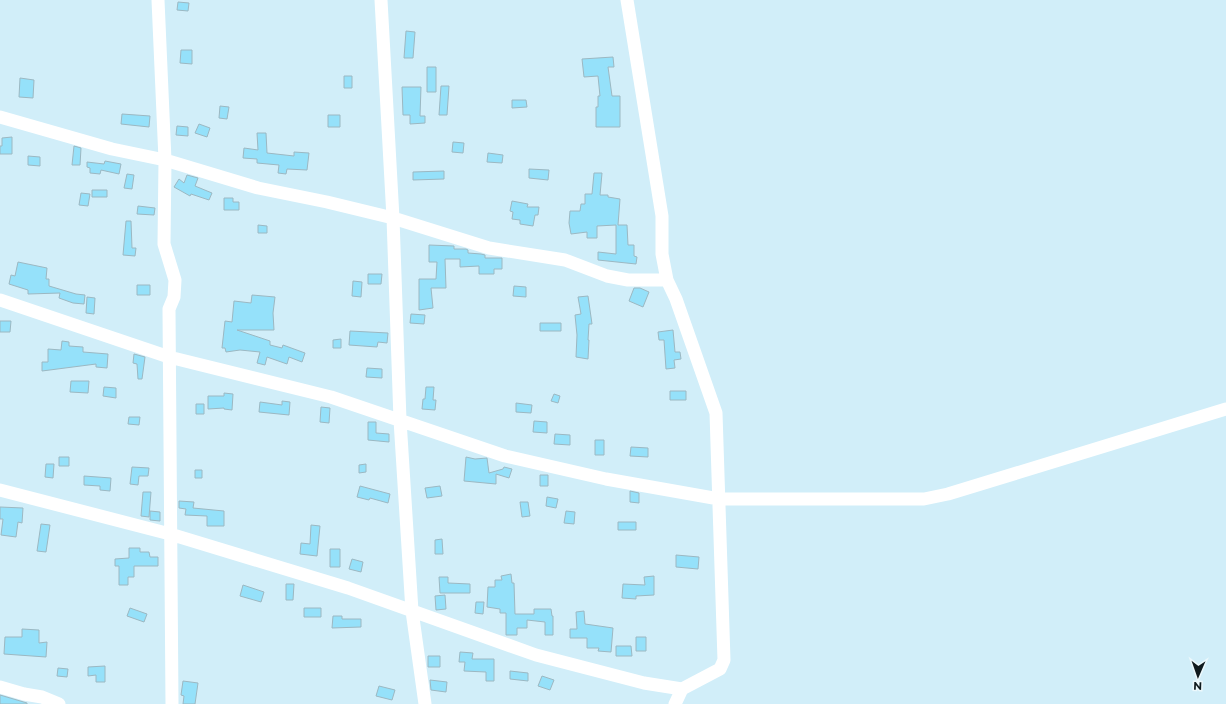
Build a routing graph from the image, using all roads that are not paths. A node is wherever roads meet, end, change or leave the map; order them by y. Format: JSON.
{"nodes":[{"id":1,"x":158,"y":0,"type":"edge"},
{"id":2,"x":381,"y":0,"type":"edge"},
{"id":3,"x":627,"y":0,"type":"edge"},
{"id":4,"x":0,"y":117,"type":"edge"},
{"id":5,"x":165,"y":160,"type":"junction"},
{"id":6,"x":393,"y":218,"type":"junction"},
{"id":7,"x":667,"y":280,"type":"junction"},
{"id":8,"x":0,"y":300,"type":"edge"},
{"id":9,"x":169,"y":357,"type":"junction"},
{"id":10,"x":1226,"y":409,"type":"edge"},
{"id":11,"x":400,"y":420,"type":"junction"},
{"id":12,"x":0,"y":490,"type":"edge"},
{"id":13,"x":719,"y":499,"type":"junction"},
{"id":14,"x":170,"y":534,"type":"junction"},
{"id":15,"x":412,"y":611,"type":"junction"},
{"id":16,"x":0,"y":686,"type":"edge"},
{"id":17,"x":682,"y":688,"type":"junction"},
{"id":18,"x":59,"y":704,"type":"edge"},
{"id":19,"x":172,"y":704,"type":"edge"},
{"id":20,"x":425,"y":704,"type":"edge"},
{"id":21,"x":675,"y":704,"type":"edge"}],
"edges":[{"from":1,"to":5,"type":"street"},
{"from":2,"to":6,"type":"street"},
{"from":3,"to":7,"type":"street"},
{"from":4,"to":5,"type":"street"},
{"from":5,"to":6,"type":"street"},
{"from":5,"to":9,"type":"street"},
{"from":6,"to":7,"type":"street"},
{"from":6,"to":11,"type":"street"},
{"from":7,"to":13,"type":"street"},
{"from":8,"to":9,"type":"street"},
{"from":9,"to":11,"type":"street"},
{"from":9,"to":14,"type":"street"},
{"from":10,"to":13,"type":"street"},
{"from":11,"to":13,"type":"street"},
{"from":11,"to":15,"type":"street"},
{"from":12,"to":14,"type":"street"},
{"from":13,"to":17,"type":"street"},
{"from":14,"to":15,"type":"street"},
{"from":14,"to":19,"type":"street"},
{"from":15,"to":17,"type":"street"},
{"from":15,"to":20,"type":"street"},
{"from":16,"to":18,"type":"street"},
{"from":17,"to":21,"type":"street"}]}
